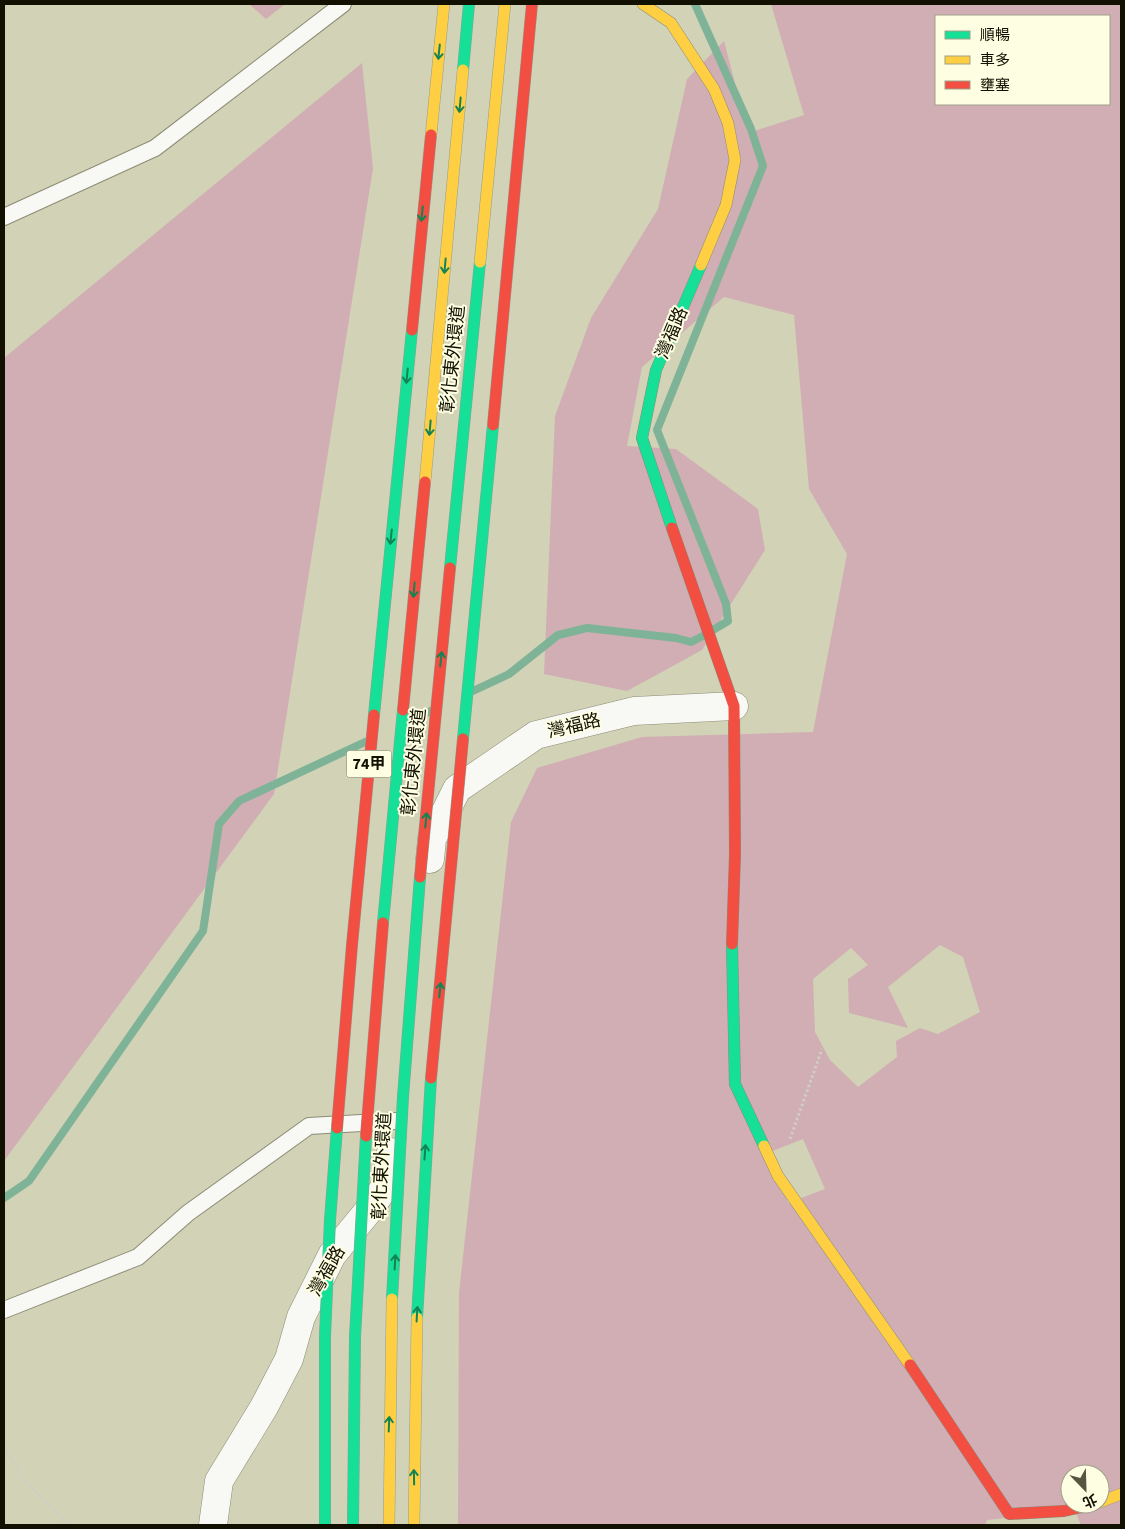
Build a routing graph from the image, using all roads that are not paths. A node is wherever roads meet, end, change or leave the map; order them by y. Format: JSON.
{"nodes":[{"id":1,"x":342,"y":4,"type":"edge"},
{"id":2,"x":444,"y":4,"type":"edge"},
{"id":3,"x":469,"y":4,"type":"edge"},
{"id":4,"x":505,"y":4,"type":"edge"},
{"id":5,"x":532,"y":4,"type":"edge"},
{"id":6,"x":643,"y":4,"type":"edge"},
{"id":7,"x":4,"y":216,"type":"edge"},
{"id":8,"x":734,"y":706,"type":"junction"},
{"id":9,"x":396,"y":1121,"type":"junction"},
{"id":10,"x":4,"y":1310,"type":"edge"},
{"id":11,"x":1060,"y":1511,"type":"edge"},
{"id":12,"x":213,"y":1525,"type":"edge"},
{"id":13,"x":325,"y":1525,"type":"edge"},
{"id":14,"x":353,"y":1525,"type":"edge"},
{"id":15,"x":389,"y":1525,"type":"edge"},
{"id":16,"x":414,"y":1525,"type":"edge"}],
"edges":[{"from":1,"to":7,"type":"lane"},
{"from":2,"to":13,"type":"main road","number":"74甲","one_way":true,"bridge":true},
{"from":3,"to":14,"type":"main road","name":"彰化東外環道","number":"74甲","one_way":true,"bridge":true},
{"from":15,"to":4,"type":"main road","name":"彰化東外環道","one_way":true,"bridge":true},
{"from":16,"to":5,"type":"main road","one_way":true,"bridge":true},
{"from":6,"to":8,"type":"main road","name":"灣福路"},
{"from":8,"to":9,"type":"street","name":"灣福路"},
{"from":8,"to":11,"type":"main road"},
{"from":9,"to":10,"type":"lane"},
{"from":9,"to":12,"type":"street","name":"灣福路"}]}
